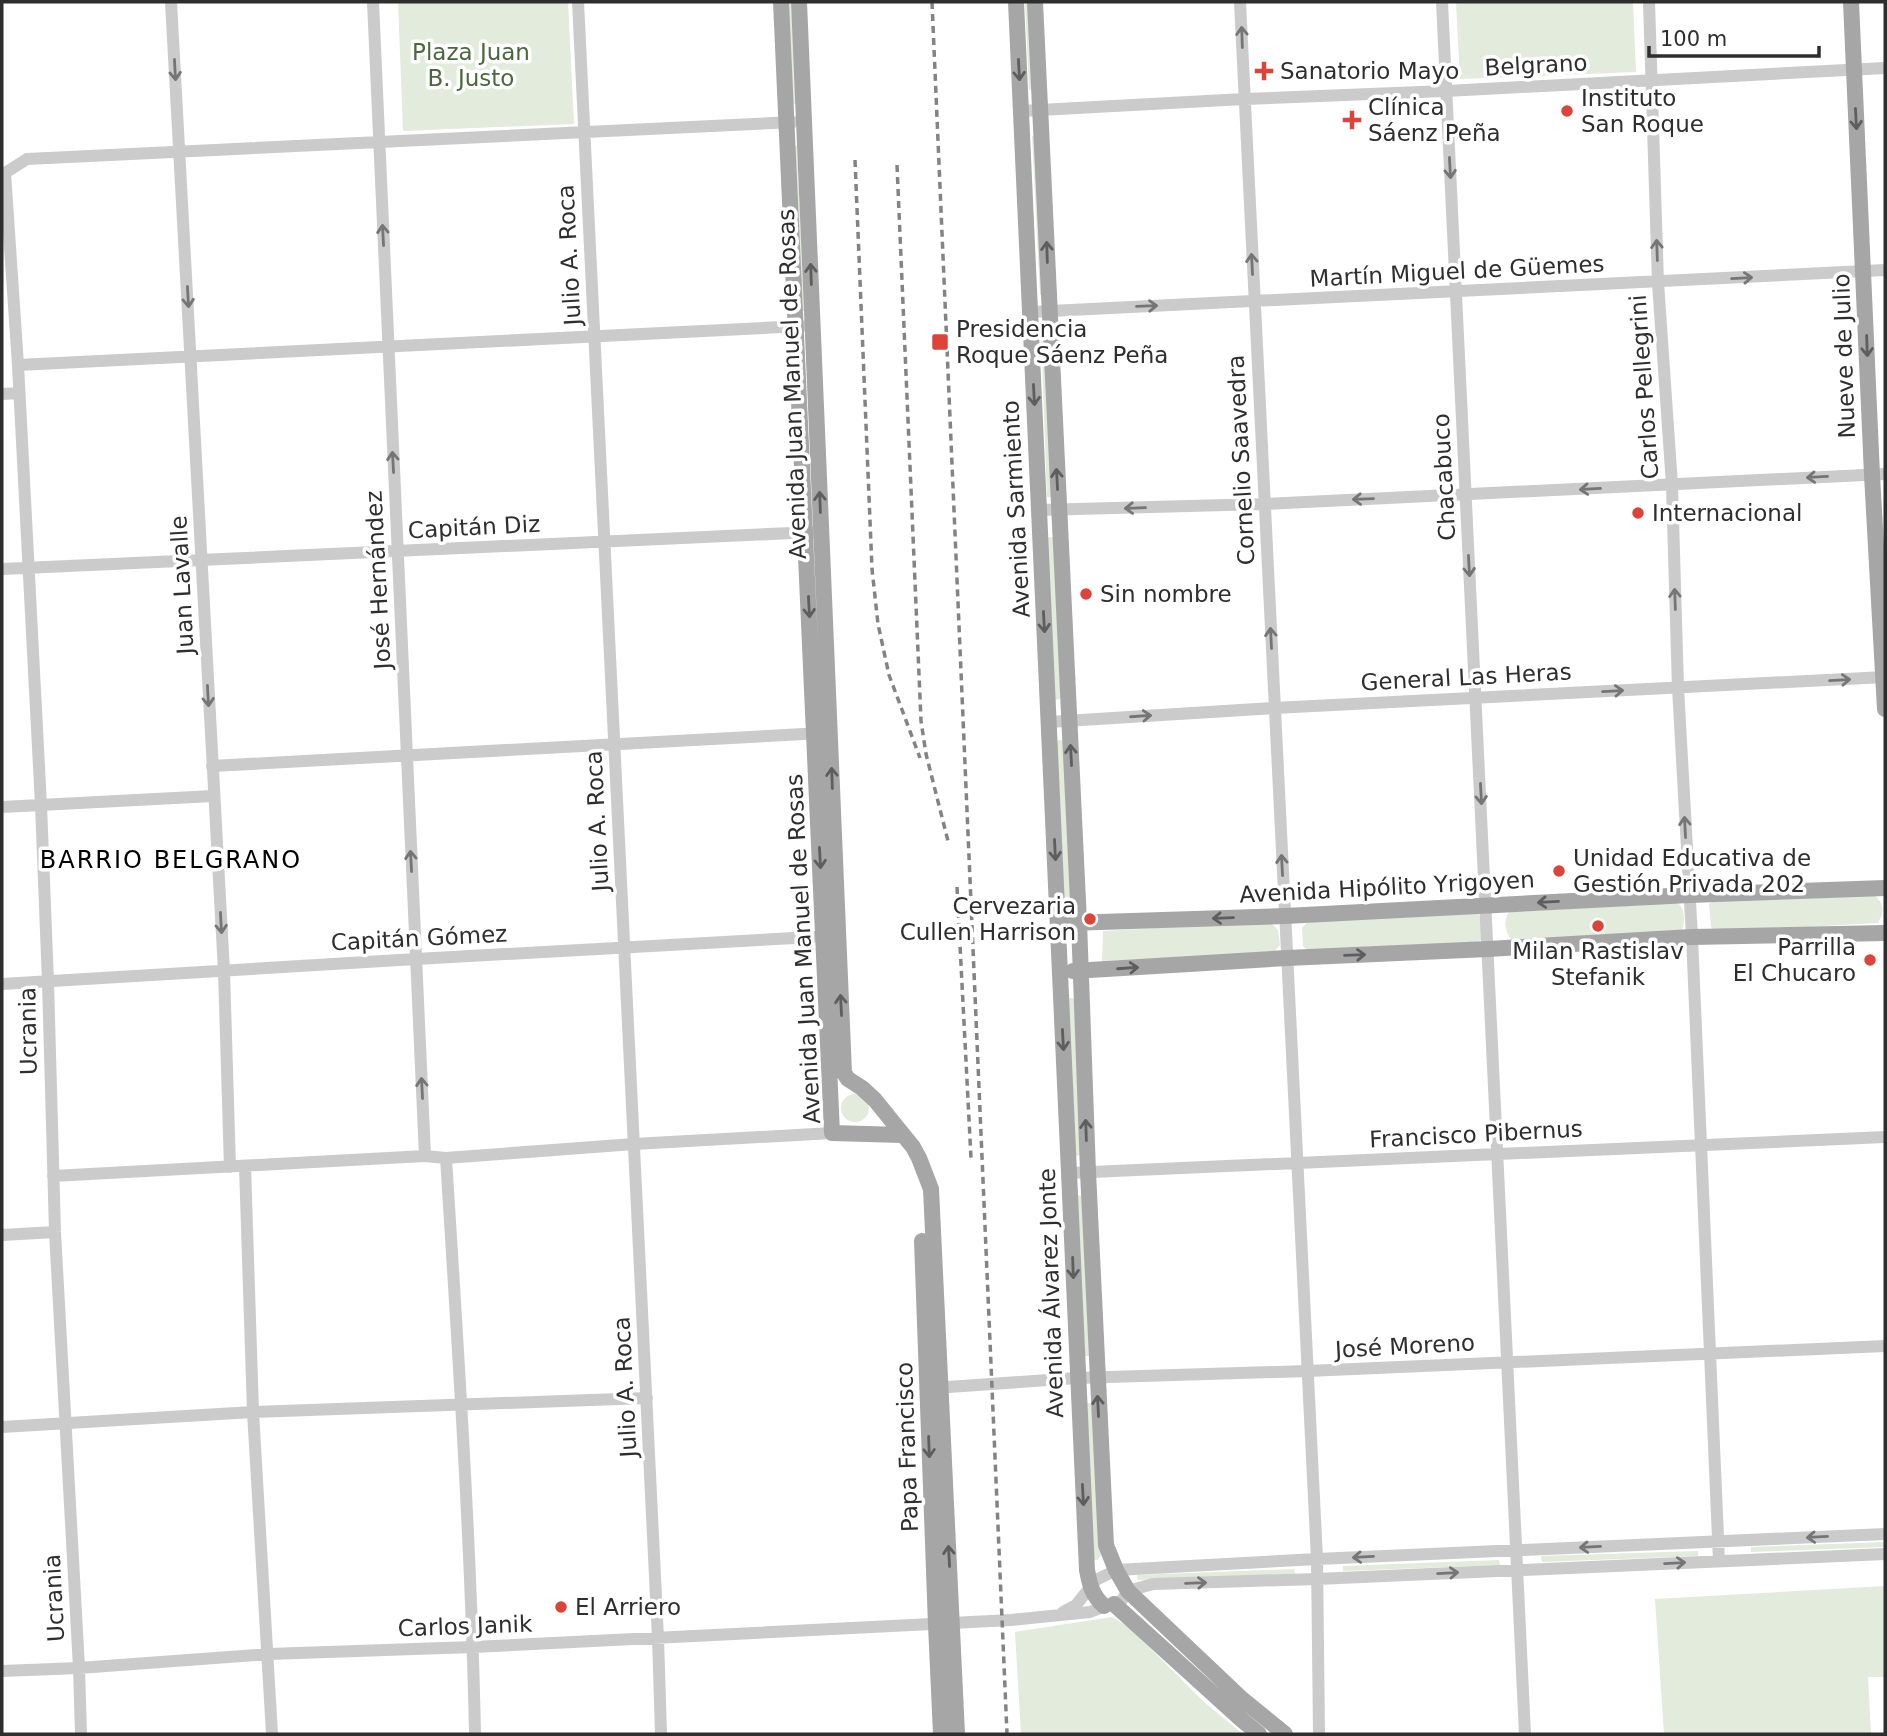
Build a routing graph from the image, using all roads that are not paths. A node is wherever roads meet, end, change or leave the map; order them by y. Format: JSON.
{"nodes":[{"id":1,"x":171,"y":2,"type":"edge"},
{"id":2,"x":373,"y":2,"type":"edge"},
{"id":3,"x":578,"y":2,"type":"edge"},
{"id":4,"x":780,"y":2,"type":"edge"},
{"id":5,"x":799,"y":2,"type":"edge"},
{"id":6,"x":1016,"y":2,"type":"edge"},
{"id":7,"x":1035,"y":2,"type":"edge"},
{"id":8,"x":1240,"y":2,"type":"edge"},
{"id":9,"x":1442,"y":2,"type":"edge"},
{"id":10,"x":1649,"y":2,"type":"edge"},
{"id":11,"x":1851,"y":2,"type":"edge"},
{"id":12,"x":1885,"y":68,"type":"edge"},
{"id":13,"x":1854,"y":70,"type":"junction"},
{"id":14,"x":1652,"y":79,"type":"junction"},
{"id":15,"x":1446,"y":91,"type":"junction"},
{"id":16,"x":1244,"y":99,"type":"junction"},
{"id":17,"x":1021,"y":111,"type":"junction"},
{"id":18,"x":1041,"y":111,"type":"junction"},
{"id":19,"x":804,"y":121,"type":"junction"},
{"id":20,"x":786,"y":122,"type":"junction"},
{"id":21,"x":584,"y":132,"type":"junction"},
{"id":22,"x":379,"y":142,"type":"junction"},
{"id":23,"x":180,"y":152,"type":"junction"},
{"id":24,"x":4,"y":173,"type":"edge"},
{"id":25,"x":1885,"y":270,"type":"edge"},
{"id":26,"x":1864,"y":271,"type":"junction"},
{"id":27,"x":1658,"y":282,"type":"junction"},
{"id":28,"x":1457,"y":292,"type":"junction"},
{"id":29,"x":1254,"y":302,"type":"junction"},
{"id":30,"x":1049,"y":311,"type":"junction"},
{"id":31,"x":1030,"y":312,"type":"junction"},
{"id":32,"x":813,"y":325,"type":"junction"},
{"id":33,"x":796,"y":326,"type":"junction"},
{"id":34,"x":594,"y":336,"type":"junction"},
{"id":35,"x":388,"y":346,"type":"junction"},
{"id":36,"x":191,"y":356,"type":"junction"},
{"id":37,"x":18,"y":365,"type":"junction"},
{"id":38,"x":19,"y":393,"type":"junction"},
{"id":39,"x":2,"y":394,"type":"edge"},
{"id":40,"x":1879,"y":474,"type":"edge"},
{"id":41,"x":1672,"y":485,"type":"junction"},
{"id":42,"x":1466,"y":495,"type":"junction"},
{"id":43,"x":1264,"y":504,"type":"junction"},
{"id":44,"x":1039,"y":510,"type":"junction"},
{"id":45,"x":1058,"y":511,"type":"junction"},
{"id":46,"x":813,"y":532,"type":"junction"},
{"id":47,"x":604,"y":542,"type":"junction"},
{"id":48,"x":397,"y":551,"type":"junction"},
{"id":49,"x":201,"y":560,"type":"junction"},
{"id":50,"x":27,"y":568,"type":"junction"},
{"id":51,"x":2,"y":569,"type":"edge"},
{"id":52,"x":1884,"y":677,"type":"edge"},
{"id":53,"x":1678,"y":688,"type":"junction"},
{"id":54,"x":1476,"y":697,"type":"junction"},
{"id":55,"x":1274,"y":708,"type":"junction"},
{"id":56,"x":1885,"y":709,"type":"edge"},
{"id":57,"x":1070,"y":721,"type":"junction"},
{"id":58,"x":1049,"y":722,"type":"junction"},
{"id":59,"x":822,"y":733,"type":"junction"},
{"id":60,"x":614,"y":744,"type":"junction"},
{"id":61,"x":407,"y":755,"type":"junction"},
{"id":62,"x":212,"y":766,"type":"junction"},
{"id":63,"x":213,"y":796,"type":"junction"},
{"id":64,"x":41,"y":805,"type":"junction"},
{"id":65,"x":2,"y":807,"type":"edge"},
{"id":66,"x":1885,"y":888,"type":"edge"},
{"id":67,"x":1689,"y":895,"type":"junction"},
{"id":68,"x":1486,"y":905,"type":"junction"},
{"id":69,"x":1285,"y":916,"type":"junction"},
{"id":70,"x":1079,"y":922,"type":"junction"},
{"id":71,"x":1058,"y":923,"type":"junction"},
{"id":72,"x":1885,"y":933,"type":"edge"},
{"id":73,"x":831,"y":936,"type":"junction"},
{"id":74,"x":1692,"y":937,"type":"junction"},
{"id":75,"x":624,"y":947,"type":"junction"},
{"id":76,"x":1488,"y":949,"type":"junction"},
{"id":77,"x":1287,"y":958,"type":"junction"},
{"id":78,"x":416,"y":959,"type":"junction"},
{"id":79,"x":1081,"y":970,"type":"junction"},
{"id":80,"x":224,"y":971,"type":"junction"},
{"id":81,"x":1060,"y":972,"type":"junction"},
{"id":82,"x":48,"y":982,"type":"junction"},
{"id":83,"x":2,"y":984,"type":"edge"},
{"id":84,"x":848,"y":1079,"type":"junction"},
{"id":85,"x":830,"y":1091,"type":"junction"},
{"id":86,"x":875,"y":1100,"type":"junction"},
{"id":87,"x":832,"y":1133,"type":"junction"},
{"id":88,"x":868,"y":1133,"type":"junction"},
{"id":89,"x":902,"y":1135,"type":"junction"},
{"id":90,"x":1885,"y":1138,"type":"edge"},
{"id":91,"x":634,"y":1144,"type":"junction"},
{"id":92,"x":1701,"y":1145,"type":"junction"},
{"id":93,"x":1498,"y":1154,"type":"junction"},
{"id":94,"x":425,"y":1156,"type":"junction"},
{"id":95,"x":446,"y":1158,"type":"junction"},
{"id":96,"x":1298,"y":1163,"type":"junction"},
{"id":97,"x":246,"y":1166,"type":"junction"},
{"id":98,"x":230,"y":1167,"type":"junction"},
{"id":99,"x":1088,"y":1172,"type":"junction"},
{"id":100,"x":1069,"y":1173,"type":"junction"},
{"id":101,"x":52,"y":1176,"type":"junction"},
{"id":102,"x":55,"y":1232,"type":"junction"},
{"id":103,"x":2,"y":1236,"type":"edge"},
{"id":104,"x":1885,"y":1346,"type":"edge"},
{"id":105,"x":1710,"y":1353,"type":"junction"},
{"id":106,"x":1507,"y":1362,"type":"junction"},
{"id":107,"x":1308,"y":1371,"type":"junction"},
{"id":108,"x":1077,"y":1378,"type":"junction"},
{"id":109,"x":1097,"y":1378,"type":"junction"},
{"id":110,"x":933,"y":1388,"type":"junction"},
{"id":111,"x":646,"y":1398,"type":"junction"},
{"id":112,"x":462,"y":1405,"type":"junction"},
{"id":113,"x":253,"y":1412,"type":"junction"},
{"id":114,"x":66,"y":1424,"type":"junction"},
{"id":115,"x":2,"y":1427,"type":"edge"},
{"id":116,"x":1885,"y":1534,"type":"edge"},
{"id":117,"x":1718,"y":1542,"type":"junction"},
{"id":118,"x":1517,"y":1550,"type":"junction"},
{"id":119,"x":1885,"y":1554,"type":"edge"},
{"id":120,"x":1317,"y":1559,"type":"junction"},
{"id":121,"x":1719,"y":1561,"type":"junction"},
{"id":122,"x":1116,"y":1570,"type":"junction"},
{"id":123,"x":1517,"y":1570,"type":"junction"},
{"id":124,"x":1317,"y":1579,"type":"junction"},
{"id":125,"x":1090,"y":1587,"type":"junction"},
{"id":126,"x":1128,"y":1591,"type":"junction"},
{"id":127,"x":1109,"y":1605,"type":"junction"},
{"id":128,"x":1056,"y":1614,"type":"junction"},
{"id":129,"x":944,"y":1625,"type":"junction"},
{"id":130,"x":658,"y":1638,"type":"junction"},
{"id":131,"x":473,"y":1647,"type":"junction"},
{"id":132,"x":268,"y":1654,"type":"junction"},
{"id":133,"x":79,"y":1668,"type":"junction"},
{"id":134,"x":2,"y":1671,"type":"edge"},
{"id":135,"x":81,"y":1734,"type":"edge"},
{"id":136,"x":272,"y":1734,"type":"edge"},
{"id":137,"x":475,"y":1734,"type":"edge"},
{"id":138,"x":662,"y":1734,"type":"edge"},
{"id":139,"x":941,"y":1734,"type":"edge"},
{"id":140,"x":957,"y":1734,"type":"edge"},
{"id":141,"x":1259,"y":1734,"type":"edge"},
{"id":142,"x":1285,"y":1734,"type":"edge"},
{"id":143,"x":1319,"y":1734,"type":"edge"},
{"id":144,"x":1525,"y":1734,"type":"edge"}],
"edges":[{"from":1,"to":23,"type":"street","name":"Juan Lavalle","one_way":true},
{"from":2,"to":22,"type":"street","name":"José Hernández"},
{"from":3,"to":21,"type":"street","name":"Julio A. Roca"},
{"from":4,"to":20,"type":"main road","name":"Avenida Juan Manuel de Rosas"},
{"from":5,"to":19,"type":"main road","name":"Avenida Juan Manuel de Rosas"},
{"from":6,"to":17,"type":"main road","name":"Avenida Sarmiento","one_way":true},
{"from":7,"to":18,"type":"main road","name":"Avenida Sarmiento"},
{"from":16,"to":8,"type":"street","name":"Cornelio Saavedra","one_way":true},
{"from":9,"to":15,"type":"street","name":"Chacabuco"},
{"from":10,"to":14,"type":"street","name":"Carlos Pellegrini"},
{"from":11,"to":13,"type":"main road","name":"Nueve de Julio"},
{"from":12,"to":13,"type":"street","name":"Belgrano"},
{"from":13,"to":14,"type":"street","name":"Belgrano"},
{"from":13,"to":26,"type":"main road","name":"Nueve de Julio","one_way":true},
{"from":14,"to":15,"type":"street","name":"Belgrano"},
{"from":27,"to":14,"type":"street","name":"Carlos Pellegrini","one_way":true},
{"from":15,"to":16,"type":"street","name":"Belgrano"},
{"from":15,"to":28,"type":"street","name":"Chacabuco","one_way":true},
{"from":16,"to":18,"type":"street","name":"Belgrano"},
{"from":29,"to":16,"type":"street","name":"Cornelio Saavedra","one_way":true},
{"from":17,"to":18,"type":"street","name":"Belgrano"},
{"from":17,"to":31,"type":"main road","name":"Avenida Sarmiento"},
{"from":30,"to":18,"type":"main road","name":"Avenida Sarmiento","one_way":true},
{"from":19,"to":20,"type":"street"},
{"from":32,"to":19,"type":"main road","name":"Avenida Juan Manuel de Rosas","one_way":true},
{"from":20,"to":21,"type":"street"},
{"from":20,"to":33,"type":"main road","name":"Avenida Juan Manuel de Rosas"},
{"from":21,"to":22,"type":"street"},
{"from":21,"to":34,"type":"street","name":"Julio A. Roca"},
{"from":22,"to":23,"type":"street"},
{"from":35,"to":22,"type":"street","name":"José Hernández","one_way":true},
{"from":23,"to":24,"type":"street"},
{"from":23,"to":36,"type":"street","name":"Juan Lavalle","one_way":true},
{"from":24,"to":37,"type":"street","name":"Ucrania"},
{"from":25,"to":26,"type":"street","name":"Martín Miguel de Güemes"},
{"from":27,"to":26,"type":"street","name":"Martín Miguel de Güemes","one_way":true},
{"from":26,"to":40,"type":"main road","name":"Nueve de Julio","one_way":true},
{"from":27,"to":28,"type":"street","name":"Martín Miguel de Güemes"},
{"from":27,"to":41,"type":"street","name":"Carlos Pellegrini"},
{"from":28,"to":29,"type":"street","name":"Martín Miguel de Güemes"},
{"from":28,"to":42,"type":"street","name":"Chacabuco"},
{"from":30,"to":29,"type":"street","name":"Martín Miguel de Güemes","one_way":true},
{"from":29,"to":43,"type":"street","name":"Cornelio Saavedra"},
{"from":30,"to":31,"type":"street","name":"Martín Miguel de Güemes"},
{"from":45,"to":30,"type":"main road","name":"Avenida Sarmiento","one_way":true},
{"from":31,"to":44,"type":"main road","name":"Avenida Sarmiento","one_way":true},
{"from":32,"to":33,"type":"street"},
{"from":46,"to":32,"type":"main road","name":"Avenida Juan Manuel de Rosas","one_way":true},
{"from":33,"to":34,"type":"street"},
{"from":33,"to":46,"type":"main road","name":"Avenida Juan Manuel de Rosas"},
{"from":34,"to":35,"type":"street"},
{"from":34,"to":47,"type":"street","name":"Julio A. Roca"},
{"from":35,"to":36,"type":"street"},
{"from":48,"to":35,"type":"street","name":"José Hernández","one_way":true},
{"from":36,"to":37,"type":"street"},
{"from":36,"to":49,"type":"street","name":"Juan Lavalle"},
{"from":37,"to":38,"type":"street","name":"Ucrania"},
{"from":38,"to":39,"type":"street"},
{"from":38,"to":50,"type":"street","name":"Ucrania"},
{"from":40,"to":41,"type":"street","one_way":true},
{"from":40,"to":52,"type":"main road","name":"Nueve de Julio"},
{"from":41,"to":42,"type":"street","one_way":true},
{"from":53,"to":41,"type":"street","name":"Carlos Pellegrini","one_way":true},
{"from":42,"to":43,"type":"street","one_way":true},
{"from":42,"to":54,"type":"street","name":"Chacabuco","one_way":true},
{"from":43,"to":45,"type":"street","one_way":true},
{"from":55,"to":43,"type":"street","name":"Cornelio Saavedra","one_way":true},
{"from":44,"to":45,"type":"street"},
{"from":44,"to":58,"type":"main road","name":"Avenida Sarmiento","one_way":true},
{"from":45,"to":57,"type":"main road","name":"Avenida Sarmiento"},
{"from":46,"to":47,"type":"street","name":"Capitán Diz"},
{"from":46,"to":59,"type":"main road","name":"Avenida Juan Manuel de Rosas"},
{"from":47,"to":48,"type":"street","name":"Capitán Diz"},
{"from":47,"to":60,"type":"street","name":"Julio A. Roca"},
{"from":48,"to":49,"type":"street","name":"Capitán Diz"},
{"from":48,"to":61,"type":"street","name":"José Hernández"},
{"from":49,"to":50,"type":"street","name":"Capitán Diz"},
{"from":49,"to":62,"type":"street","name":"Juan Lavalle","one_way":true},
{"from":50,"to":51,"type":"street","name":"Capitán Diz"},
{"from":50,"to":64,"type":"street","name":"Ucrania"},
{"from":53,"to":52,"type":"street","name":"General Las Heras","one_way":true},
{"from":52,"to":56,"type":"main road","name":"Nueve de Julio"},
{"from":54,"to":53,"type":"street","name":"General Las Heras","one_way":true},
{"from":67,"to":53,"type":"street","name":"Carlos Pellegrini","one_way":true},
{"from":54,"to":55,"type":"street","name":"General Las Heras"},
{"from":54,"to":68,"type":"street","name":"Chacabuco","one_way":true},
{"from":57,"to":55,"type":"street","name":"General Las Heras","one_way":true},
{"from":69,"to":55,"type":"street","name":"Cornelio Saavedra","one_way":true},
{"from":57,"to":58,"type":"street","name":"General Las Heras"},
{"from":70,"to":57,"type":"main road","name":"Avenida Sarmiento","one_way":true},
{"from":58,"to":71,"type":"main road","name":"Avenida Sarmiento","one_way":true},
{"from":59,"to":60,"type":"street"},
{"from":59,"to":73,"type":"main road","name":"Avenida Juan Manuel de Rosas"},
{"from":60,"to":61,"type":"street"},
{"from":60,"to":75,"type":"street","name":"Julio A. Roca"},
{"from":61,"to":62,"type":"street"},
{"from":78,"to":61,"type":"street","name":"José Hernández","one_way":true},
{"from":62,"to":63,"type":"street","name":"Juan Lavalle"},
{"from":63,"to":64,"type":"street"},
{"from":63,"to":80,"type":"street","name":"Juan Lavalle","one_way":true},
{"from":64,"to":65,"type":"street"},
{"from":64,"to":82,"type":"street","name":"Ucrania"},
{"from":66,"to":67,"type":"main road","name":"Avenida Hipólito Yrigoyen"},
{"from":67,"to":68,"type":"main road","name":"Avenida Hipólito Yrigoyen","one_way":true},
{"from":67,"to":74,"type":"street","name":"Carlos Pellegrini"},
{"from":68,"to":69,"type":"main road","name":"Avenida Hipólito Yrigoyen"},
{"from":68,"to":76,"type":"street","name":"Chacabuco"},
{"from":69,"to":70,"type":"main road","name":"Avenida Hipólito Yrigoyen","one_way":true},
{"from":69,"to":77,"type":"street","name":"Cornelio Saavedra"},
{"from":70,"to":71,"type":"main road","name":"Avenida Hipólito Yrigoyen"},
{"from":70,"to":79,"type":"main road","name":"Avenida Sarmiento"},
{"from":71,"to":81,"type":"main road","name":"Avenida Sarmiento"},
{"from":72,"to":74,"type":"main road"},
{"from":73,"to":75,"type":"street","name":"Capitán Gómez"},
{"from":84,"to":73,"type":"main road","name":"Avenida Juan Manuel de Rosas","one_way":true},
{"from":73,"to":85,"type":"main road","name":"Avenida Juan Manuel de Rosas"},
{"from":74,"to":76,"type":"main road"},
{"from":74,"to":92,"type":"street","name":"Carlos Pellegrini"},
{"from":75,"to":78,"type":"street","name":"Capitán Gómez"},
{"from":75,"to":91,"type":"street","name":"Julio A. Roca"},
{"from":77,"to":76,"type":"main road","one_way":true},
{"from":76,"to":93,"type":"street","name":"Chacabuco"},
{"from":79,"to":77,"type":"main road","one_way":true},
{"from":77,"to":96,"type":"street","name":"Cornelio Saavedra"},
{"from":78,"to":80,"type":"street","name":"Capitán Gómez"},
{"from":94,"to":78,"type":"street","name":"José Hernández","one_way":true},
{"from":79,"to":81,"type":"main road"},
{"from":99,"to":79,"type":"main road","name":"Avenida Álvarez Jonte","one_way":true},
{"from":80,"to":82,"type":"street","name":"Capitán Gómez"},
{"from":80,"to":98,"type":"street","name":"Juan Lavalle"},
{"from":81,"to":100,"type":"main road","name":"Avenida Álvarez Jonte","one_way":true},
{"from":82,"to":83,"type":"street","name":"Capitán Gómez"},
{"from":82,"to":101,"type":"street","name":"Ucrania"},
{"from":84,"to":85,"type":"main road"},
{"from":84,"to":86,"type":"main road","name":"Avenida Juan Manuel de Rosas"},
{"from":85,"to":87,"type":"main road","name":"Avenida Juan Manuel de Rosas"},
{"from":86,"to":88,"type":"main road"},
{"from":86,"to":89,"type":"main road","name":"Avenida Juan Manuel de Rosas"},
{"from":87,"to":88,"type":"main road","name":"Avenida Juan Manuel de Rosas"},
{"from":87,"to":91,"type":"street"},
{"from":88,"to":89,"type":"main road","name":"Avenida Juan Manuel de Rosas"},
{"from":89,"to":110,"type":"main road"},
{"from":90,"to":92,"type":"street","name":"Francisco Pibernus"},
{"from":91,"to":95,"type":"street"},
{"from":91,"to":111,"type":"street","name":"Julio A. Roca"},
{"from":92,"to":93,"type":"street","name":"Francisco Pibernus"},
{"from":92,"to":105,"type":"street","name":"Carlos Pellegrini"},
{"from":93,"to":96,"type":"street","name":"Francisco Pibernus"},
{"from":93,"to":106,"type":"street","name":"Chacabuco"},
{"from":94,"to":95,"type":"street"},
{"from":94,"to":97,"type":"street"},
{"from":95,"to":112,"type":"street"},
{"from":96,"to":99,"type":"street","name":"Francisco Pibernus"},
{"from":96,"to":107,"type":"street","name":"Cornelio Saavedra"},
{"from":97,"to":98,"type":"street"},
{"from":97,"to":113,"type":"street"},
{"from":98,"to":101,"type":"street"},
{"from":99,"to":100,"type":"street","name":"Francisco Pibernus"},
{"from":99,"to":109,"type":"main road","name":"Avenida Álvarez Jonte"},
{"from":100,"to":108,"type":"main road","name":"Avenida Álvarez Jonte","one_way":true},
{"from":101,"to":102,"type":"street","name":"Ucrania"},
{"from":102,"to":103,"type":"street"},
{"from":102,"to":114,"type":"street","name":"Ucrania"},
{"from":104,"to":105,"type":"street","name":"José Moreno"},
{"from":105,"to":106,"type":"street","name":"José Moreno"},
{"from":105,"to":117,"type":"street","name":"Carlos Pellegrini"},
{"from":106,"to":107,"type":"street","name":"José Moreno"},
{"from":106,"to":118,"type":"street","name":"Chacabuco"},
{"from":107,"to":109,"type":"street","name":"José Moreno"},
{"from":107,"to":120,"type":"street","name":"Cornelio Saavedra"},
{"from":108,"to":109,"type":"street","name":"José Moreno"},
{"from":108,"to":110,"type":"street","name":"José Moreno"},
{"from":108,"to":125,"type":"main road","name":"Avenida Álvarez Jonte","one_way":true},
{"from":122,"to":109,"type":"main road","name":"Avenida Álvarez Jonte","one_way":true},
{"from":110,"to":129,"type":"main road"},
{"from":111,"to":112,"type":"street"},
{"from":111,"to":130,"type":"street","name":"Julio A. Roca"},
{"from":112,"to":113,"type":"street"},
{"from":112,"to":131,"type":"street"},
{"from":113,"to":114,"type":"street"},
{"from":113,"to":132,"type":"street"},
{"from":114,"to":115,"type":"street"},
{"from":114,"to":133,"type":"street","name":"Ucrania"},
{"from":116,"to":117,"type":"street","one_way":true},
{"from":117,"to":118,"type":"street","one_way":true},
{"from":117,"to":121,"type":"street","name":"Carlos Pellegrini"},
{"from":118,"to":120,"type":"street","one_way":true},
{"from":118,"to":123,"type":"street","name":"Chacabuco"},
{"from":119,"to":121,"type":"street"},
{"from":120,"to":122,"type":"street"},
{"from":120,"to":124,"type":"street","name":"Cornelio Saavedra"},
{"from":123,"to":121,"type":"street","one_way":true},
{"from":122,"to":125,"type":"street"},
{"from":122,"to":126,"type":"main road","name":"Avenida Álvarez Jonte"},
{"from":124,"to":123,"type":"street","one_way":true},
{"from":123,"to":144,"type":"street","name":"Chacabuco"},
{"from":126,"to":124,"type":"street","one_way":true},
{"from":124,"to":143,"type":"street","name":"Cornelio Saavedra"},
{"from":125,"to":127,"type":"main road","name":"Avenida Álvarez Jonte"},
{"from":125,"to":128,"type":"street","name":"Carlos Janik"},
{"from":126,"to":127,"type":"street"},
{"from":126,"to":142,"type":"main road","name":"Avenida Álvarez Jonte"},
{"from":127,"to":128,"type":"street","name":"Carlos Janik"},
{"from":127,"to":141,"type":"main road","name":"Avenida Álvarez Jonte"},
{"from":128,"to":129,"type":"street","name":"Carlos Janik"},
{"from":129,"to":130,"type":"street","name":"Carlos Janik"},
{"from":129,"to":139,"type":"main road"},
{"from":129,"to":140,"type":"main road"},
{"from":130,"to":131,"type":"street","name":"Carlos Janik"},
{"from":130,"to":138,"type":"street","name":"Julio A. Roca"},
{"from":131,"to":132,"type":"street","name":"Carlos Janik"},
{"from":131,"to":137,"type":"street"},
{"from":132,"to":133,"type":"street","name":"Carlos Janik"},
{"from":132,"to":136,"type":"street"},
{"from":133,"to":134,"type":"street","name":"Carlos Janik"},
{"from":133,"to":135,"type":"street","name":"Ucrania"}]}
